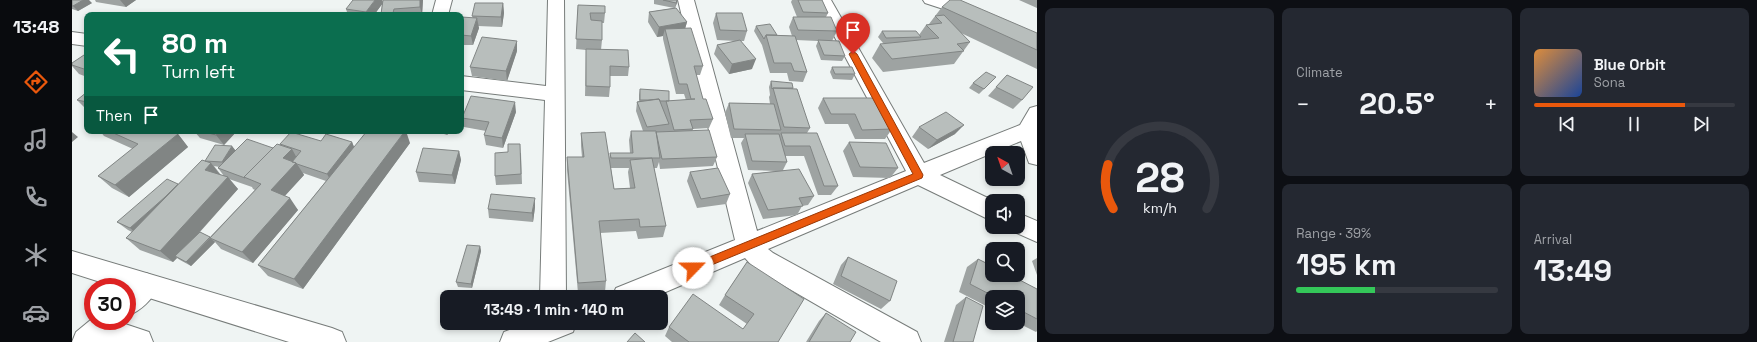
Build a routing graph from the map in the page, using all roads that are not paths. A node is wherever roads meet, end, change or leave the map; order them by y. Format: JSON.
{"nodes":[{"id":1,"x":444,"y":0,"type":"edge"},
{"id":2,"x":556,"y":0,"type":"edge"},
{"id":3,"x":686,"y":0,"type":"edge"},
{"id":4,"x":824,"y":0,"type":"edge"},
{"id":5,"x":941,"y":1,"type":"edge"},
{"id":6,"x":441,"y":12,"type":"edge"},
{"id":7,"x":990,"y":20,"type":"edge"},
{"id":8,"x":72,"y":38,"type":"edge"},
{"id":9,"x":84,"y":40,"type":"edge"},
{"id":10,"x":464,"y":83,"type":"edge"},
{"id":11,"x":555,"y":94,"type":"junction"},
{"id":12,"x":1032,"y":122,"type":"edge"},
{"id":13,"x":1037,"y":158,"type":"edge"},
{"id":14,"x":919,"y":175,"type":"junction"},
{"id":15,"x":985,"y":208,"type":"edge"},
{"id":16,"x":1025,"y":226,"type":"edge"},
{"id":17,"x":1037,"y":232,"type":"edge"},
{"id":18,"x":748,"y":245,"type":"junction"},
{"id":19,"x":72,"y":262,"type":"edge"},
{"id":20,"x":146,"y":285,"type":"junction"},
{"id":21,"x":553,"y":290,"type":"edge"},
{"id":22,"x":642,"y":290,"type":"edge"},
{"id":23,"x":136,"y":295,"type":"edge"},
{"id":24,"x":542,"y":330,"type":"edge"},
{"id":25,"x":99,"y":331,"type":"edge"},
{"id":26,"x":139,"y":342,"type":"edge"},
{"id":27,"x":332,"y":342,"type":"edge"},
{"id":28,"x":514,"y":342,"type":"edge"},
{"id":29,"x":908,"y":342,"type":"edge"}],
"edges":[{"from":1,"to":6,"type":"street"},
{"from":2,"to":11,"type":"street"},
{"from":3,"to":18,"type":"street"},
{"from":4,"to":14,"type":"street"},
{"from":5,"to":7,"type":"street"},
{"from":8,"to":9,"type":"street"},
{"from":10,"to":11,"type":"street"},
{"from":11,"to":21,"type":"street"},
{"from":12,"to":13,"type":"street"},
{"from":12,"to":14,"type":"street"},
{"from":14,"to":15,"type":"street"},
{"from":14,"to":18,"type":"street"},
{"from":16,"to":17,"type":"street"},
{"from":18,"to":22,"type":"street"},
{"from":18,"to":29,"type":"street"},
{"from":19,"to":20,"type":"street"},
{"from":20,"to":23,"type":"street"},
{"from":20,"to":27,"type":"street"},
{"from":24,"to":28,"type":"street"},
{"from":25,"to":26,"type":"street"}]}
